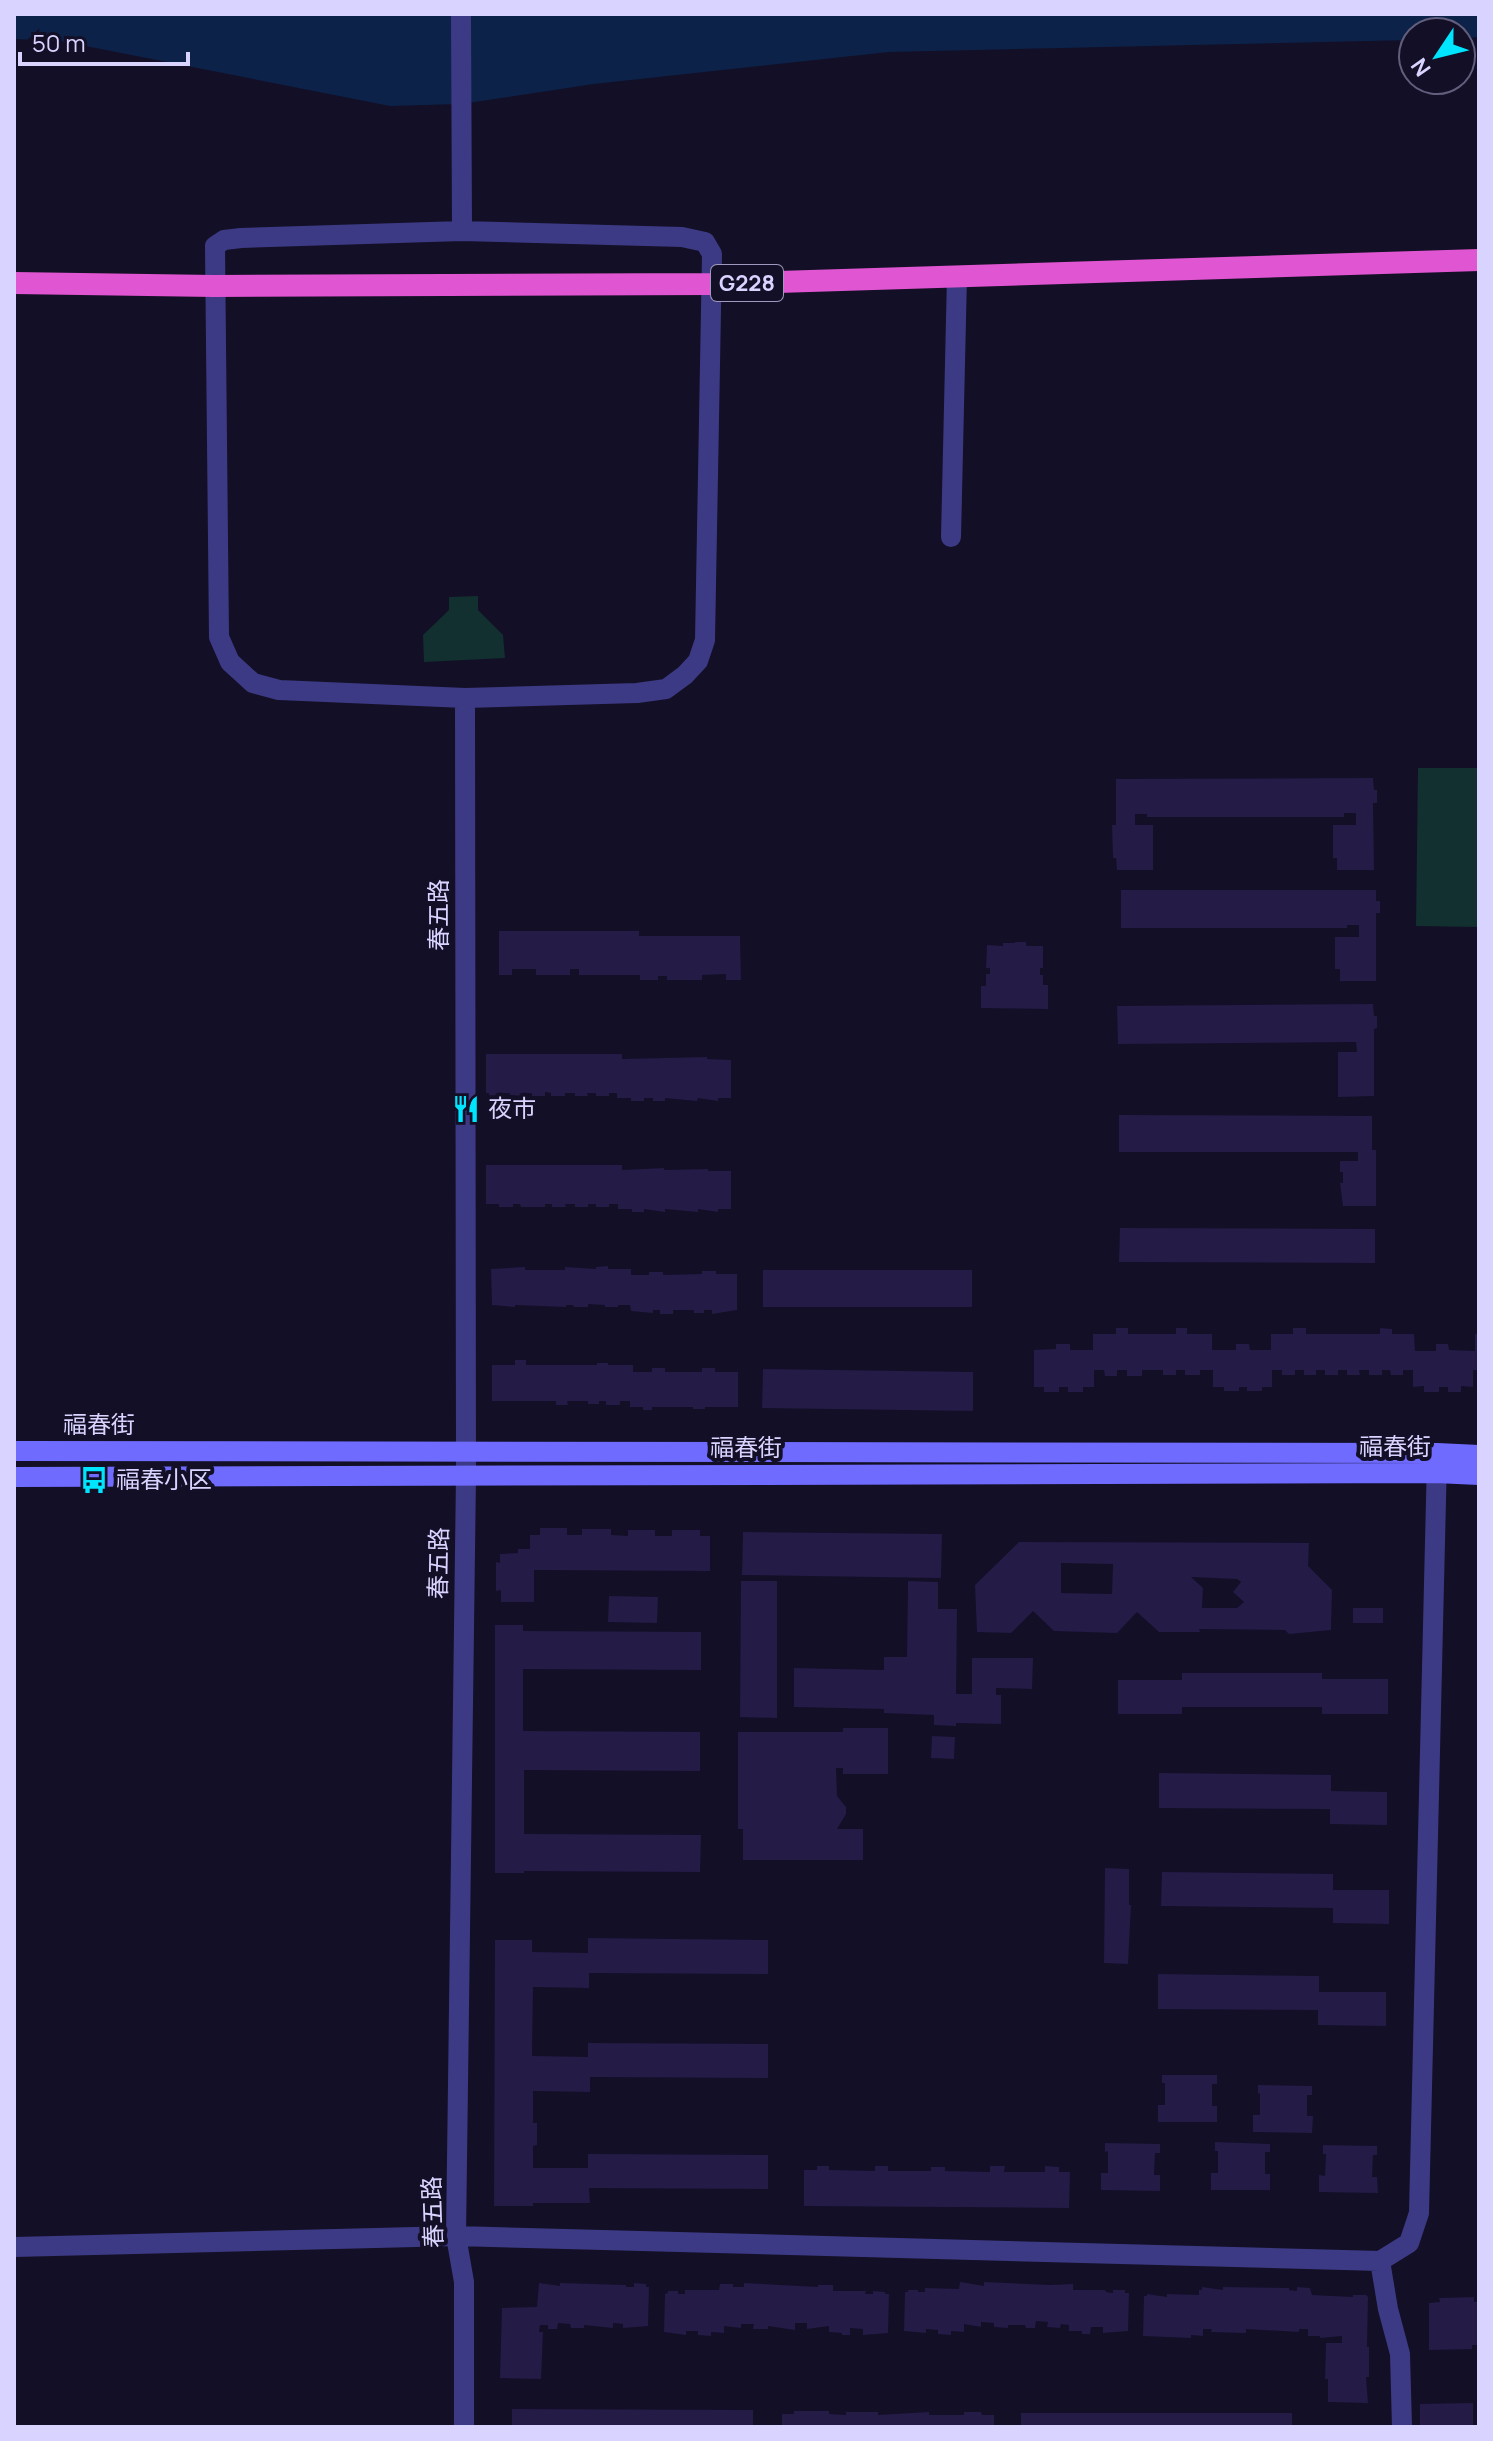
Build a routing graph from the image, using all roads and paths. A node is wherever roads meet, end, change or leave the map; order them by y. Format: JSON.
{"nodes":[{"id":1,"x":461,"y":14,"type":"edge"},
{"id":2,"x":462,"y":231,"type":"junction"},
{"id":3,"x":1479,"y":260,"type":"edge"},
{"id":4,"x":957,"y":276,"type":"junction"},
{"id":5,"x":14,"y":283,"type":"edge"},
{"id":6,"x":712,"y":284,"type":"junction"},
{"id":7,"x":214,"y":286,"type":"junction"},
{"id":8,"x":951,"y":537,"type":"dead end"},
{"id":9,"x":465,"y":698,"type":"junction"},
{"id":10,"x":14,"y":1451,"type":"edge"},
{"id":11,"x":466,"y":1451,"type":"junction"},
{"id":12,"x":1479,"y":1455,"type":"edge"},
{"id":13,"x":1436,"y":1463,"type":"junction"},
{"id":14,"x":466,"y":1475,"type":"junction"},
{"id":15,"x":1479,"y":1475,"type":"edge"},
{"id":16,"x":14,"y":1477,"type":"edge"},
{"id":17,"x":456,"y":2236,"type":"junction"},
{"id":18,"x":14,"y":2247,"type":"edge"},
{"id":19,"x":1380,"y":2261,"type":"junction"},
{"id":20,"x":464,"y":2427,"type":"edge"},
{"id":21,"x":1402,"y":2427,"type":"edge"}],
"edges":[{"from":1,"to":2,"type":"street"},
{"from":2,"to":6,"type":"street"},
{"from":2,"to":7,"type":"street"},
{"from":3,"to":4,"type":"highway","number":"G228"},
{"from":4,"to":6,"type":"highway","number":"G228"},
{"from":4,"to":8,"type":"street"},
{"from":5,"to":7,"type":"highway","number":"G228"},
{"from":6,"to":7,"type":"highway","number":"G228"},
{"from":6,"to":9,"type":"street"},
{"from":7,"to":9,"type":"street"},
{"from":9,"to":11,"type":"street","name":"春五路"},
{"from":10,"to":11,"type":"main road","name":"福春街"},
{"from":11,"to":13,"type":"main road","name":"福春街"},
{"from":11,"to":14,"type":"street","name":"春五路"},
{"from":12,"to":13,"type":"main road","name":"福春街"},
{"from":13,"to":14,"type":"main road","name":"福春街"},
{"from":13,"to":15,"type":"main road","name":"福春街"},
{"from":13,"to":19,"type":"street"},
{"from":14,"to":16,"type":"main road","name":"福春街"},
{"from":14,"to":17,"type":"street","name":"春五路"},
{"from":17,"to":18,"type":"street"},
{"from":17,"to":19,"type":"street"},
{"from":17,"to":20,"type":"street","name":"春五路"},
{"from":19,"to":21,"type":"street"}]}
